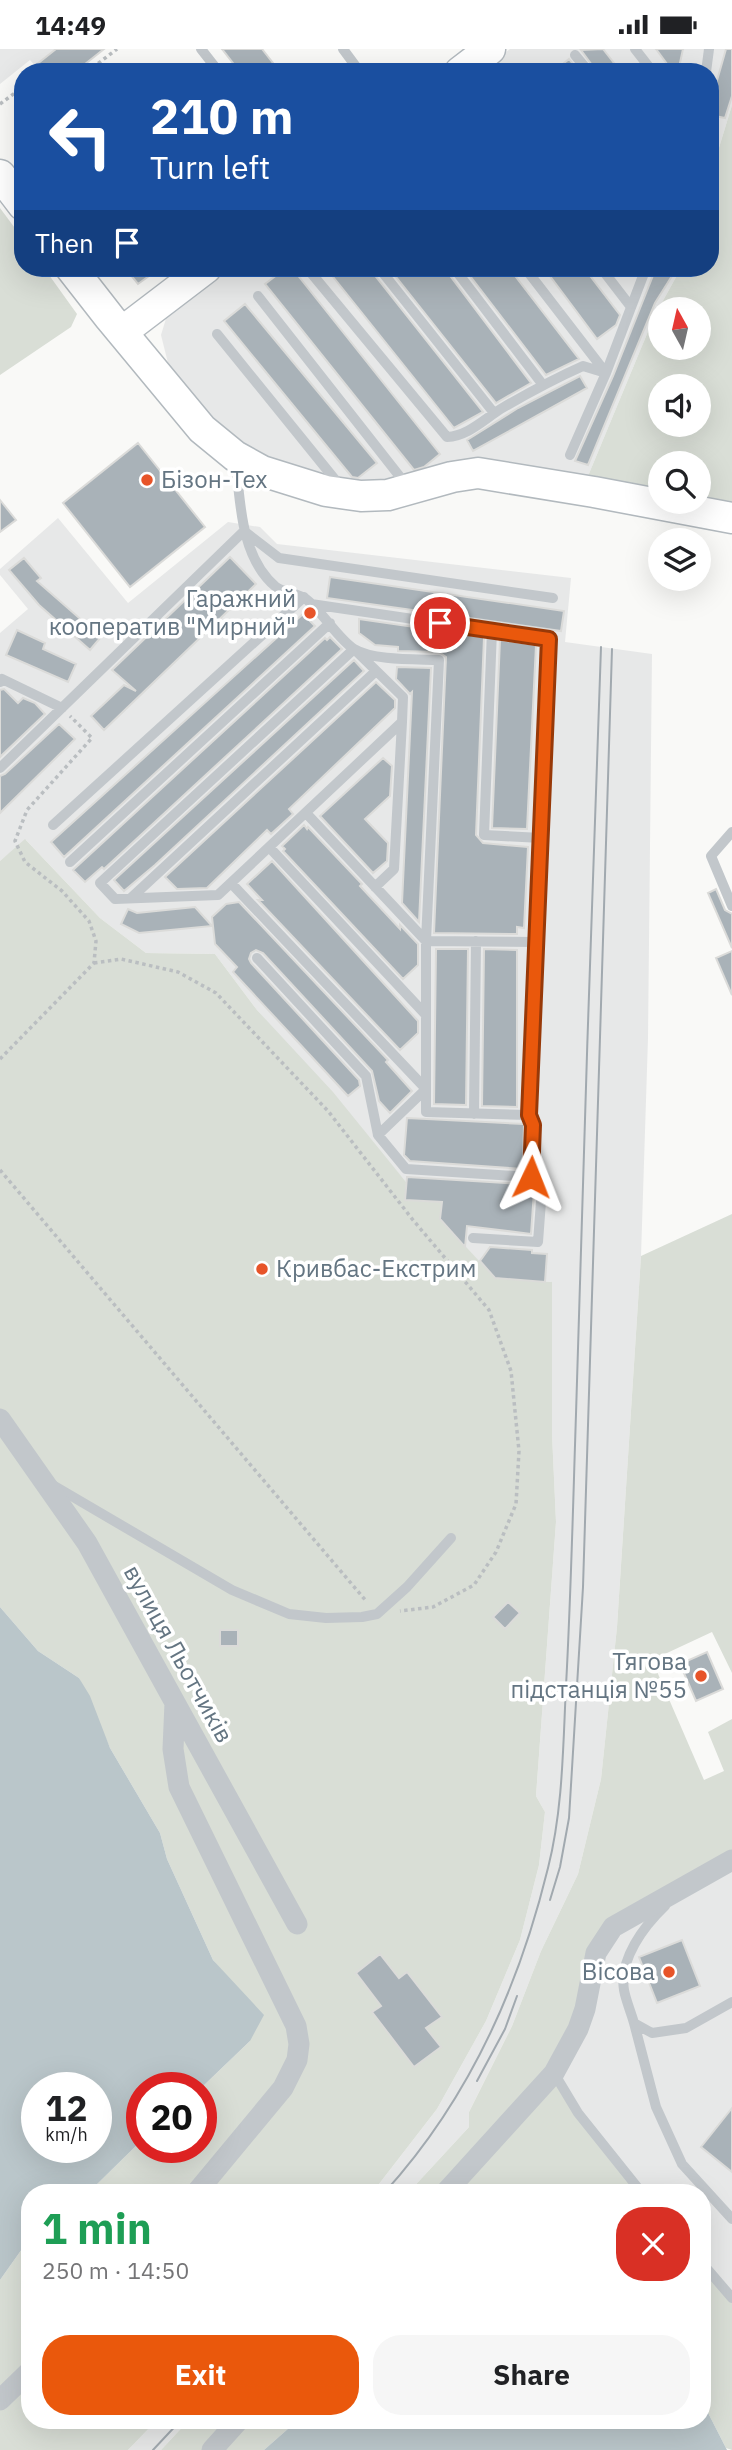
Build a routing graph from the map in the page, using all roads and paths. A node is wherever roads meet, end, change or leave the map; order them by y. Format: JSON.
{"nodes":[{"id":1,"x":117,"y":49,"type":"edge"},
{"id":2,"x":201,"y":49,"type":"edge"},
{"id":3,"x":490,"y":49,"type":"edge"},
{"id":4,"x":635,"y":49,"type":"edge"},
{"id":5,"x":575,"y":55,"type":"dead end"},
{"id":6,"x":99,"y":63,"type":"edge"},
{"id":7,"x":212,"y":63,"type":"edge"},
{"id":8,"x":472,"y":63,"type":"edge"},
{"id":9,"x":582,"y":63,"type":"edge"},
{"id":10,"x":646,"y":63,"type":"edge"},
{"id":11,"x":0,"y":175,"type":"edge"},
{"id":12,"x":14,"y":193,"type":"edge"},
{"id":13,"x":78,"y":277,"type":"edge"},
{"id":14,"x":188,"y":277,"type":"edge"},
{"id":15,"x":314,"y":277,"type":"edge"},
{"id":16,"x":386,"y":277,"type":"edge"},
{"id":17,"x":461,"y":277,"type":"edge"},
{"id":18,"x":533,"y":277,"type":"edge"},
{"id":19,"x":608,"y":277,"type":"edge"},
{"id":20,"x":643,"y":277,"type":"edge"},
{"id":21,"x":258,"y":296,"type":"dead end"},
{"id":22,"x":631,"y":307,"type":"junction"},
{"id":23,"x":122,"y":333,"type":"junction"},
{"id":24,"x":217,"y":334,"type":"dead end"},
{"id":25,"x":606,"y":373,"type":"junction"},
{"id":26,"x":543,"y":385,"type":"junction"},
{"id":27,"x":494,"y":413,"type":"junction"},
{"id":28,"x":570,"y":454,"type":"dead end"},
{"id":29,"x":235,"y":456,"type":"junction"},
{"id":30,"x":409,"y":488,"type":"junction"},
{"id":31,"x":346,"y":494,"type":"junction"},
{"id":32,"x":732,"y":518,"type":"edge"},
{"id":33,"x":244,"y":531,"type":"junction"},
{"id":34,"x":554,"y":598,"type":"dead end"},
{"id":35,"x":308,"y":601,"type":"junction"},
{"id":36,"x":330,"y":623,"type":"junction"},
{"id":37,"x":492,"y":630,"type":"junction"},
{"id":38,"x":354,"y":649,"type":"junction"},
{"id":39,"x":376,"y":671,"type":"junction"},
{"id":40,"x":0,"y":682,"type":"edge"},
{"id":41,"x":62,"y":708,"type":"junction"},
{"id":42,"x":402,"y":722,"type":"junction"},
{"id":43,"x":0,"y":768,"type":"edge"},
{"id":44,"x":306,"y":813,"type":"junction"},
{"id":45,"x":53,"y":825,"type":"dead end"},
{"id":46,"x":732,"y":832,"type":"edge"},
{"id":47,"x":541,"y":838,"type":"junction"},
{"id":48,"x":269,"y":847,"type":"junction"},
{"id":49,"x":70,"y":862,"type":"dead end"},
{"id":50,"x":231,"y":883,"type":"junction"},
{"id":51,"x":375,"y":887,"type":"junction"},
{"id":52,"x":131,"y":898,"type":"junction"},
{"id":53,"x":732,"y":906,"type":"edge"},
{"id":54,"x":426,"y":941,"type":"junction"},
{"id":55,"x":476,"y":941,"type":"junction"},
{"id":56,"x":536,"y":942,"type":"junction"},
{"id":57,"x":257,"y":958,"type":"dead end"},
{"id":58,"x":94,"y":964,"type":"junction"},
{"id":59,"x":426,"y":1015,"type":"junction"},
{"id":60,"x":0,"y":1059,"type":"edge"},
{"id":61,"x":426,"y":1089,"type":"junction"},
{"id":62,"x":474,"y":1114,"type":"junction"},
{"id":63,"x":529,"y":1115,"type":"junction"},
{"id":64,"x":378,"y":1135,"type":"junction"},
{"id":65,"x":0,"y":1170,"type":"edge"},
{"id":66,"x":531,"y":1177,"type":"junction"},
{"id":67,"x":473,"y":1238,"type":"dead end"},
{"id":68,"x":0,"y":1419,"type":"edge"},
{"id":69,"x":43,"y":1480,"type":"junction"},
{"id":70,"x":451,"y":1538,"type":"dead end"},
{"id":71,"x":377,"y":1614,"type":"junction"},
{"id":72,"x":175,"y":1703,"type":"junction"},
{"id":73,"x":732,"y":1860,"type":"edge"},
{"id":74,"x":687,"y":1885,"type":"junction"},
{"id":75,"x":297,"y":1924,"type":"dead end"},
{"id":76,"x":732,"y":2002,"type":"edge"},
{"id":77,"x":634,"y":2023,"type":"junction"},
{"id":78,"x":554,"y":2073,"type":"junction"},
{"id":79,"x":203,"y":2184,"type":"edge"},
{"id":80,"x":453,"y":2184,"type":"edge"},
{"id":81,"x":635,"y":2184,"type":"edge"},
{"id":82,"x":700,"y":2184,"type":"edge"},
{"id":83,"x":711,"y":2196,"type":"edge"},
{"id":84,"x":732,"y":2219,"type":"edge"},
{"id":85,"x":711,"y":2274,"type":"edge"},
{"id":86,"x":732,"y":2298,"type":"edge"},
{"id":87,"x":21,"y":2380,"type":"edge"},
{"id":88,"x":0,"y":2400,"type":"edge"},
{"id":89,"x":231,"y":2429,"type":"edge"},
{"id":90,"x":212,"y":2450,"type":"edge"}],
"edges":[{"from":1,"to":6,"type":"path"},
{"from":2,"to":7,"type":"lane"},
{"from":3,"to":8,"type":"main road"},
{"from":4,"to":10,"type":"lane"},
{"from":5,"to":9,"type":"lane"},
{"from":11,"to":12,"type":"main road"},
{"from":13,"to":23,"type":"main road"},
{"from":14,"to":23,"type":"main road"},
{"from":15,"to":27,"type":"lane"},
{"from":16,"to":27,"type":"lane"},
{"from":17,"to":26,"type":"lane"},
{"from":18,"to":25,"type":"lane"},
{"from":19,"to":22,"type":"lane"},
{"from":20,"to":22,"type":"lane"},
{"from":21,"to":30,"type":"lane"},
{"from":22,"to":25,"type":"lane"},
{"from":23,"to":29,"type":"main road"},
{"from":24,"to":31,"type":"lane"},
{"from":25,"to":26,"type":"lane"},
{"from":25,"to":28,"type":"lane"},
{"from":26,"to":27,"type":"lane"},
{"from":29,"to":31,"type":"main road"},
{"from":29,"to":33,"type":"lane"},
{"from":30,"to":31,"type":"main road"},
{"from":30,"to":32,"type":"main road"},
{"from":33,"to":34,"type":"lane"},
{"from":33,"to":35,"type":"lane"},
{"from":33,"to":41,"type":"lane"},
{"from":35,"to":36,"type":"lane"},
{"from":35,"to":37,"type":"lane"},
{"from":35,"to":45,"type":"lane"},
{"from":36,"to":38,"type":"lane"},
{"from":36,"to":49,"type":"lane"},
{"from":37,"to":47,"type":"lane"},
{"from":37,"to":47,"type":"lane"},
{"from":38,"to":39,"type":"lane"},
{"from":38,"to":52,"type":"lane"},
{"from":38,"to":54,"type":"lane"},
{"from":39,"to":42,"type":"lane"},
{"from":39,"to":52,"type":"lane"},
{"from":40,"to":41,"type":"lane"},
{"from":41,"to":43,"type":"lane"},
{"from":41,"to":58,"type":"path"},
{"from":42,"to":44,"type":"lane"},
{"from":42,"to":51,"type":"lane"},
{"from":44,"to":48,"type":"lane"},
{"from":44,"to":51,"type":"lane"},
{"from":46,"to":53,"type":"lane"},
{"from":47,"to":56,"type":"lane"},
{"from":48,"to":50,"type":"lane"},
{"from":48,"to":59,"type":"lane"},
{"from":50,"to":52,"type":"lane"},
{"from":50,"to":61,"type":"lane"},
{"from":51,"to":54,"type":"lane"},
{"from":54,"to":55,"type":"lane"},
{"from":54,"to":59,"type":"lane"},
{"from":55,"to":56,"type":"lane"},
{"from":55,"to":62,"type":"lane"},
{"from":56,"to":63,"type":"lane"},
{"from":57,"to":64,"type":"lane"},
{"from":58,"to":60,"type":"path"},
{"from":58,"to":71,"type":"path"},
{"from":59,"to":61,"type":"lane"},
{"from":61,"to":62,"type":"lane"},
{"from":61,"to":64,"type":"lane"},
{"from":62,"to":63,"type":"lane"},
{"from":63,"to":66,"type":"lane"},
{"from":64,"to":66,"type":"lane"},
{"from":65,"to":71,"type":"path"},
{"from":66,"to":67,"type":"lane"},
{"from":68,"to":69,"type":"street","name":"вулиця Льотчиків"},
{"from":69,"to":71,"type":"lane"},
{"from":69,"to":72,"type":"street","name":"вулиця Льотчиків"},
{"from":70,"to":71,"type":"lane"},
{"from":72,"to":75,"type":"street","name":"вулиця Льотчиків"},
{"from":72,"to":79,"type":"street"},
{"from":73,"to":74,"type":"street"},
{"from":74,"to":77,"type":"lane"},
{"from":74,"to":78,"type":"street"},
{"from":76,"to":77,"type":"lane"},
{"from":77,"to":82,"type":"lane"},
{"from":78,"to":80,"type":"street"},
{"from":78,"to":81,"type":"lane"},
{"from":83,"to":84,"type":"lane"},
{"from":85,"to":86,"type":"lane"},
{"from":87,"to":88,"type":"street"},
{"from":89,"to":90,"type":"street"}]}
